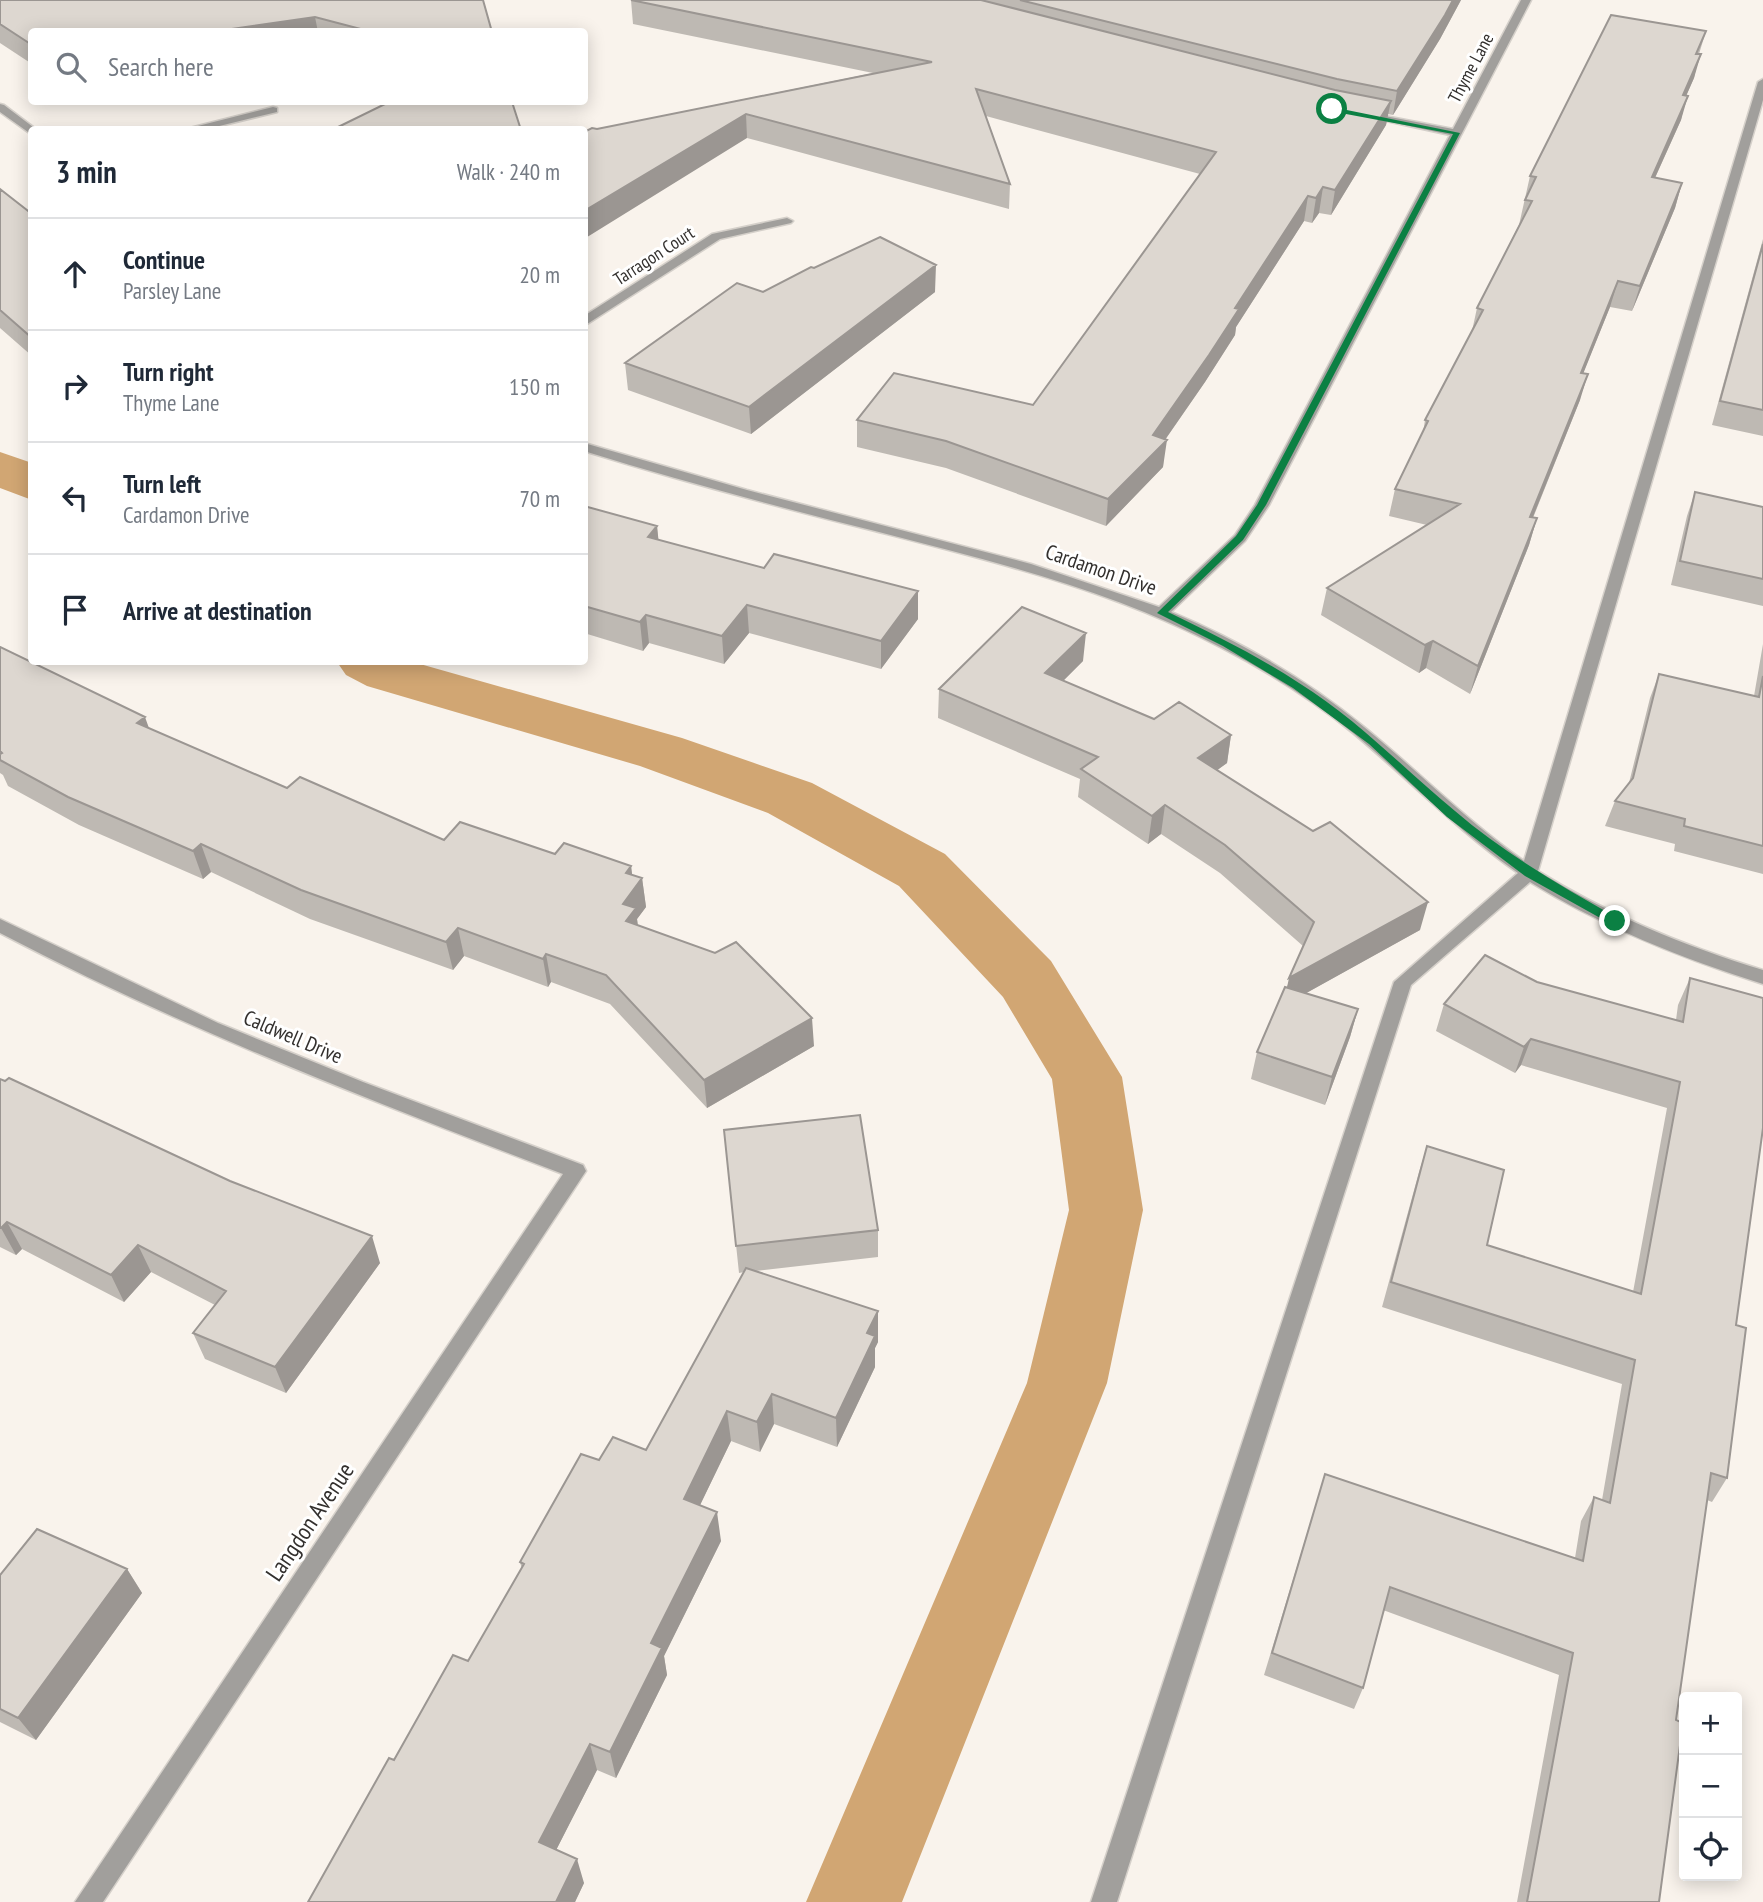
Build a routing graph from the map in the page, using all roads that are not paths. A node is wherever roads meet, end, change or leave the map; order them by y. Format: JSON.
{"nodes":[{"id":1,"x":1526,"y":0,"type":"edge"},
{"id":2,"x":1763,"y":82,"type":"edge"},
{"id":3,"x":0,"y":107,"type":"edge"},
{"id":4,"x":273,"y":110,"type":"dead end"},
{"id":5,"x":1357,"y":114,"type":"edge"},
{"id":6,"x":204,"y":126,"type":"edge"},
{"id":7,"x":28,"y":127,"type":"edge"},
{"id":8,"x":1457,"y":133,"type":"junction"},
{"id":9,"x":787,"y":221,"type":"dead end"},
{"id":10,"x":588,"y":320,"type":"edge"},
{"id":11,"x":588,"y":448,"type":"edge"},
{"id":12,"x":1162,"y":613,"type":"junction"},
{"id":13,"x":1529,"y":873,"type":"junction"},
{"id":14,"x":0,"y":925,"type":"edge"},
{"id":15,"x":1763,"y":977,"type":"edge"},
{"id":16,"x":576,"y":1171,"type":"joint"},
{"id":17,"x":88,"y":1902,"type":"edge"},
{"id":18,"x":1104,"y":1902,"type":"edge"}],
"edges":[{"from":1,"to":8,"type":"street","name":"Thyme Lane"},
{"from":2,"to":13,"type":"street"},
{"from":3,"to":7,"type":"street"},
{"from":4,"to":6,"type":"street"},
{"from":5,"to":8,"type":"street"},
{"from":8,"to":12,"type":"street","name":"Thyme Lane"},
{"from":9,"to":10,"type":"street","name":"Tarragon Court"},
{"from":11,"to":12,"type":"street","name":"Cardamon Drive"},
{"from":12,"to":13,"type":"street","name":"Cardamon Drive"},
{"from":13,"to":15,"type":"street","name":"Cardamon Drive"},
{"from":13,"to":18,"type":"street"},
{"from":14,"to":16,"type":"street","name":"Caldwell Drive"},
{"from":16,"to":17,"type":"street","name":"Langdon Avenue"}]}
